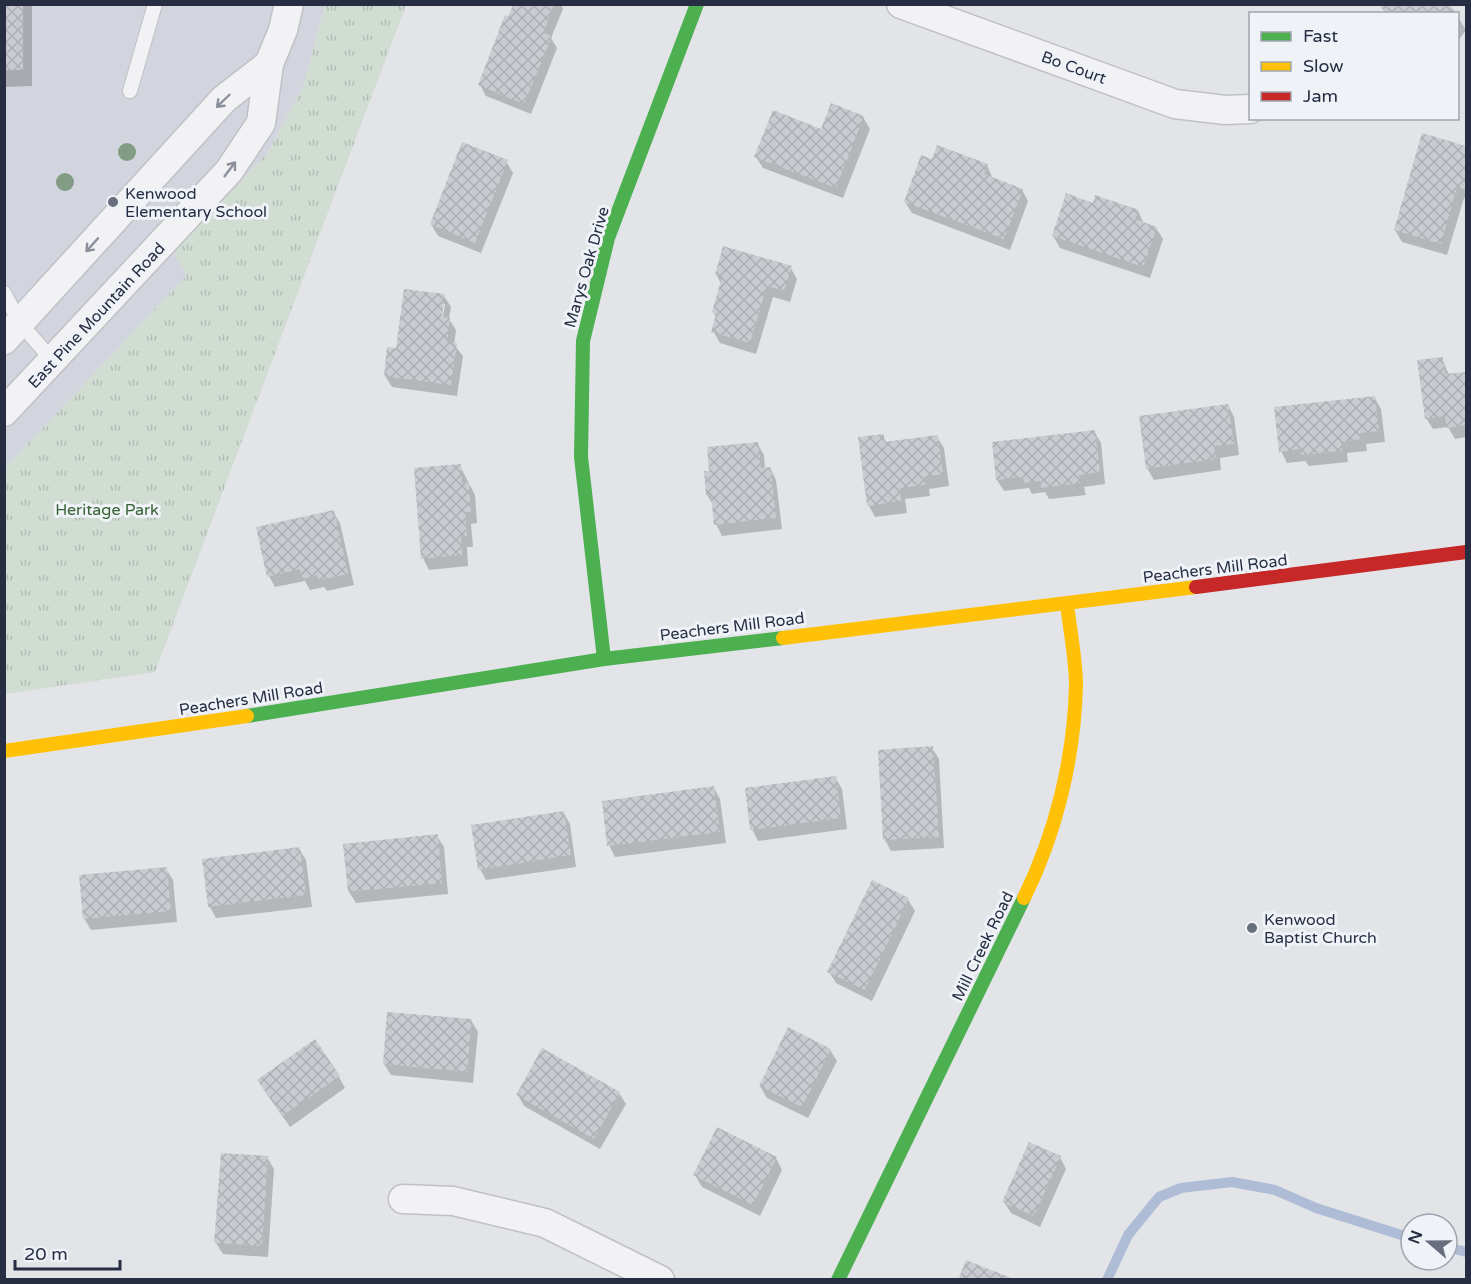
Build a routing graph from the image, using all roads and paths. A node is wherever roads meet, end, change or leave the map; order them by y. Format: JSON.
{"nodes":[{"id":1,"x":155,"y":4,"type":"edge"},
{"id":2,"x":289,"y":4,"type":"edge"},
{"id":3,"x":697,"y":4,"type":"edge"},
{"id":4,"x":901,"y":4,"type":"edge"},
{"id":5,"x":269,"y":64,"type":"junction"},
{"id":6,"x":130,"y":92,"type":"dead end"},
{"id":7,"x":1249,"y":109,"type":"edge"},
{"id":8,"x":4,"y":293,"type":"edge"},
{"id":9,"x":12,"y":332,"type":"edge"},
{"id":10,"x":53,"y":361,"type":"junction"},
{"id":11,"x":4,"y":412,"type":"edge"},
{"id":12,"x":1467,"y":552,"type":"edge"},
{"id":13,"x":1067,"y":604,"type":"junction"},
{"id":14,"x":604,"y":659,"type":"junction"},
{"id":15,"x":4,"y":751,"type":"edge"},
{"id":16,"x":403,"y":1199,"type":"dead end"},
{"id":17,"x":660,"y":1280,"type":"edge"},
{"id":18,"x":838,"y":1280,"type":"edge"}],
"edges":[{"from":1,"to":6,"type":"lane"},
{"from":2,"to":5,"type":"street","name":"East Pine Mountain Road"},
{"from":3,"to":14,"type":"main road","name":"Marys Oak Drive"},
{"from":4,"to":7,"type":"street","name":"Bo Court"},
{"from":5,"to":9,"type":"street","name":"East Pine Mountain Road","one_way":true},
{"from":10,"to":5,"type":"street","name":"East Pine Mountain Road","one_way":true},
{"from":8,"to":9,"type":"lane"},
{"from":9,"to":10,"type":"lane"},
{"from":10,"to":11,"type":"street","name":"East Pine Mountain Road"},
{"from":12,"to":13,"type":"main road","name":"Peachers Mill Road"},
{"from":13,"to":14,"type":"main road","name":"Peachers Mill Road"},
{"from":13,"to":18,"type":"main road","name":"Mill Creek Road"},
{"from":14,"to":15,"type":"main road","name":"Peachers Mill Road"},
{"from":16,"to":17,"type":"street"}]}
